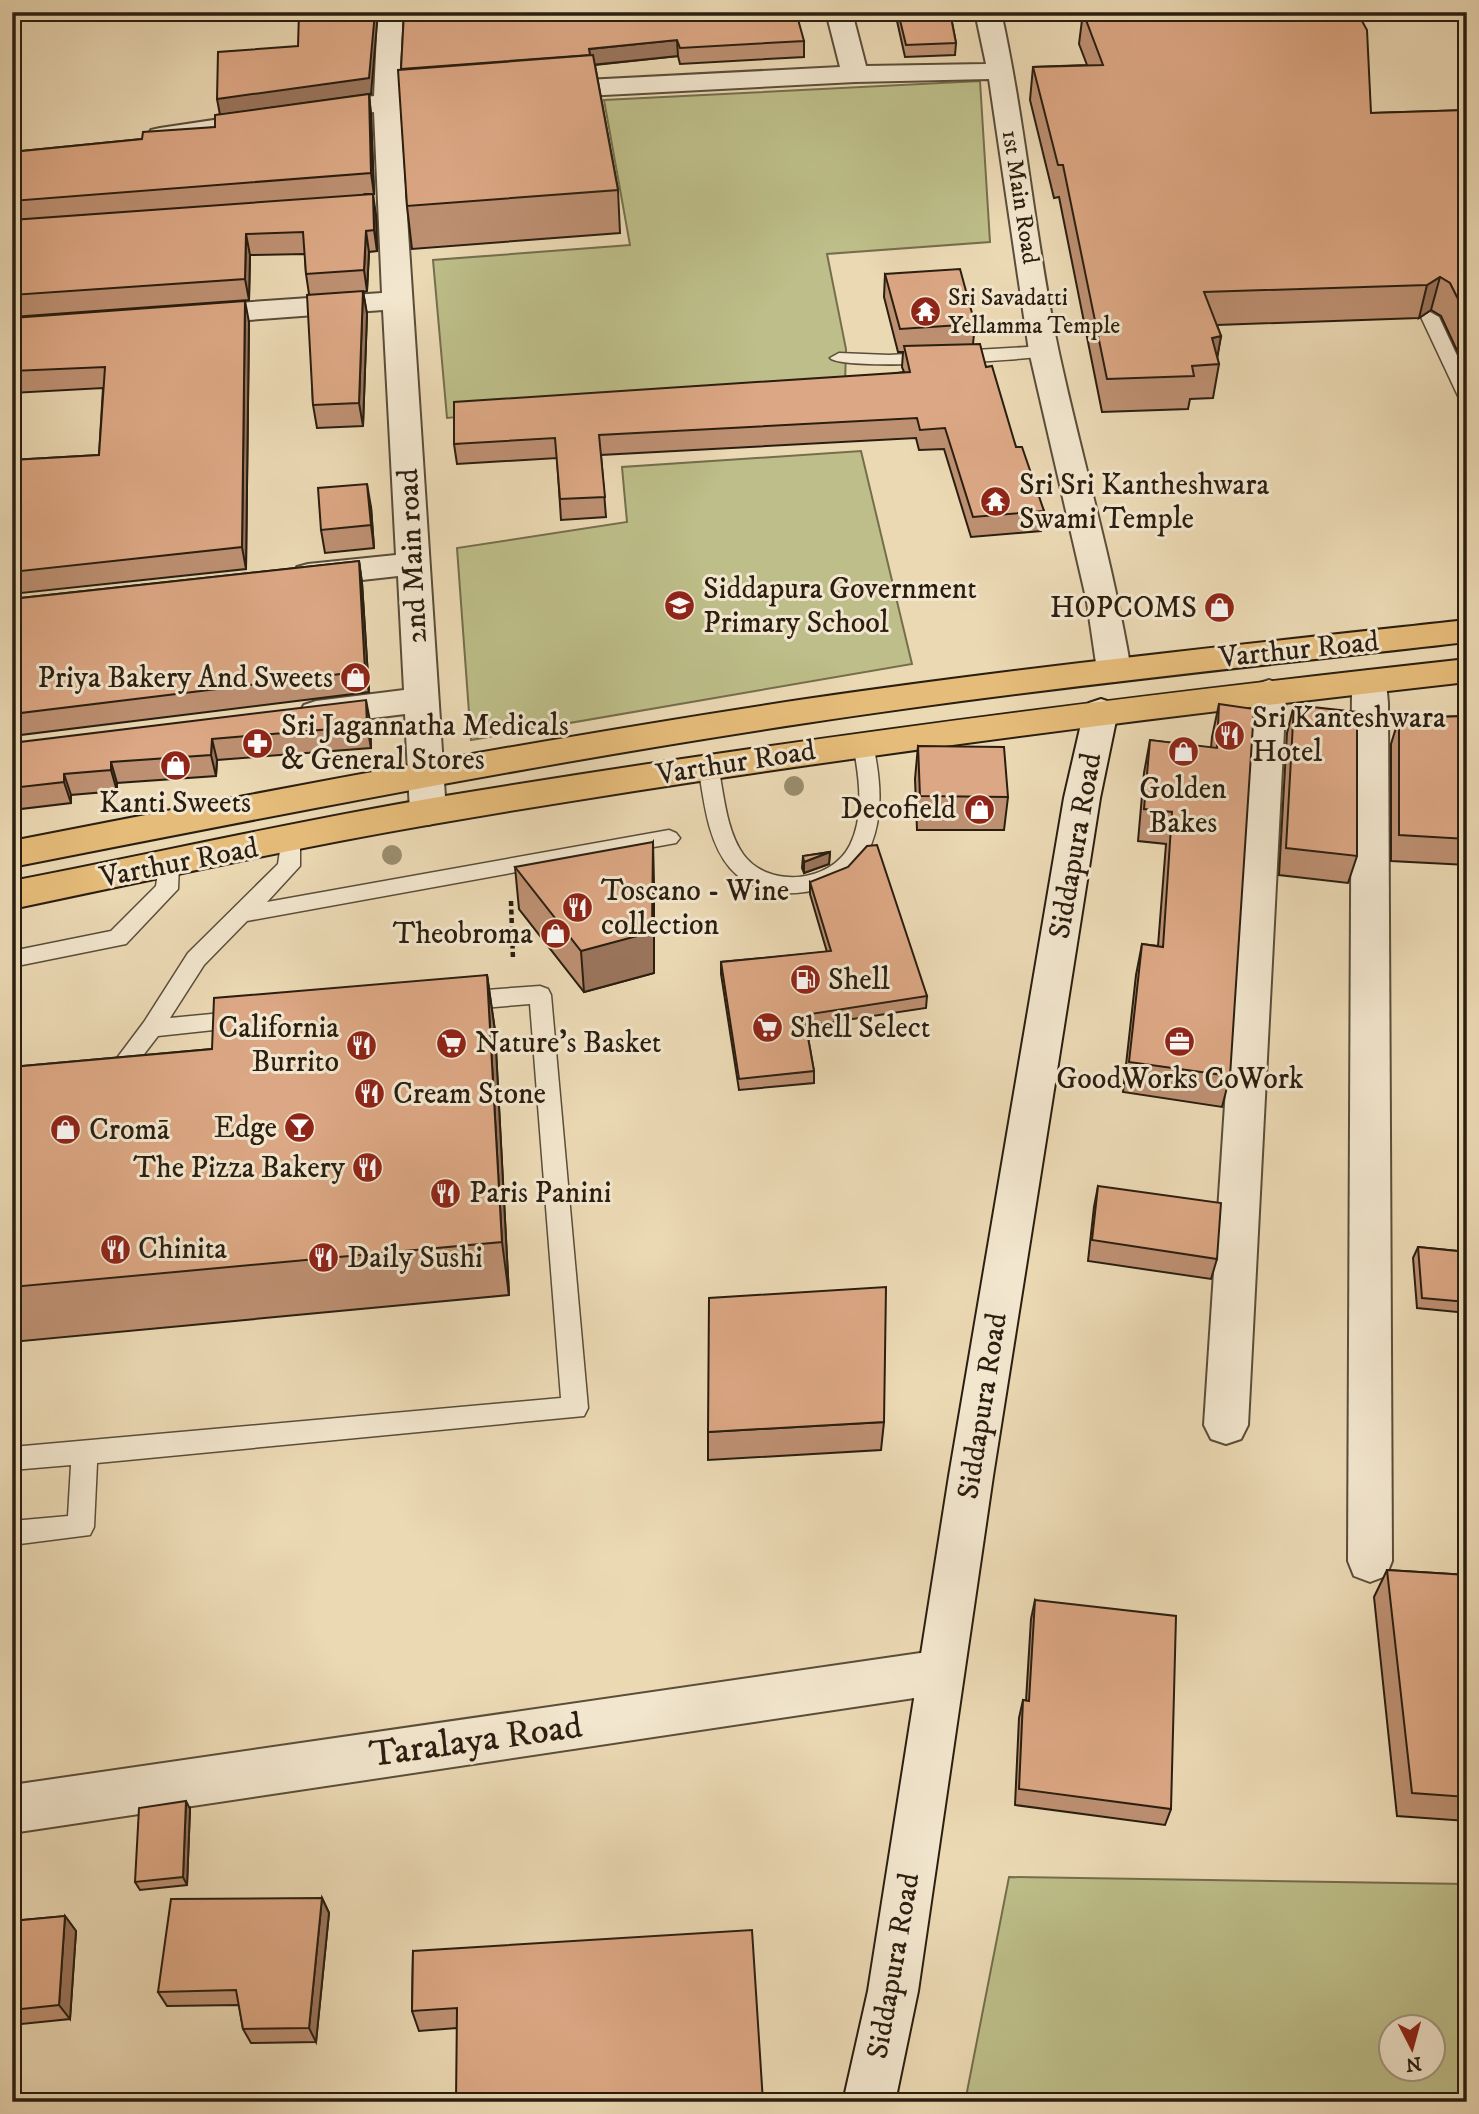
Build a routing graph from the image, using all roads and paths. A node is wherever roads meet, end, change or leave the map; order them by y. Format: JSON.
{"nodes":[{"id":1,"x":391,"y":12,"type":"edge"},
{"id":2,"x":839,"y":12,"type":"edge"},
{"id":3,"x":988,"y":12,"type":"edge"},
{"id":4,"x":1001,"y":71,"type":"junction"},
{"id":5,"x":855,"y":74,"type":"junction"},
{"id":6,"x":528,"y":91,"type":"edge"},
{"id":7,"x":476,"y":95,"type":"edge"},
{"id":8,"x":387,"y":102,"type":"junction"},
{"id":9,"x":134,"y":140,"type":"edge"},
{"id":10,"x":397,"y":286,"type":"junction"},
{"id":11,"x":167,"y":317,"type":"edge"},
{"id":12,"x":1430,"y":317,"type":"edge"},
{"id":13,"x":1044,"y":351,"type":"junction"},
{"id":14,"x":839,"y":358,"type":"dead end"},
{"id":15,"x":1467,"y":397,"type":"edge"},
{"id":16,"x":414,"y":564,"type":"junction"},
{"id":17,"x":275,"y":579,"type":"edge"},
{"id":18,"x":1467,"y":631,"type":"edge"},
{"id":19,"x":1114,"y":670,"type":"junction"},
{"id":20,"x":1467,"y":670,"type":"edge"},
{"id":21,"x":1369,"y":682,"type":"junction"},
{"id":22,"x":1269,"y":692,"type":"junction"},
{"id":23,"x":421,"y":700,"type":"junction"},
{"id":24,"x":1101,"y":711,"type":"junction"},
{"id":25,"x":285,"y":717,"type":"edge"},
{"id":26,"x":863,"y":744,"type":"junction"},
{"id":27,"x":708,"y":766,"type":"junction"},
{"id":28,"x":424,"y":773,"type":"junction"},
{"id":29,"x":428,"y":812,"type":"junction"},
{"id":30,"x":669,"y":838,"type":"dead end"},
{"id":31,"x":289,"y":842,"type":"junction"},
{"id":32,"x":12,"y":854,"type":"edge"},
{"id":33,"x":168,"y":864,"type":"junction"},
{"id":34,"x":12,"y":895,"type":"edge"},
{"id":35,"x":509,"y":902,"type":"dead end"},
{"id":36,"x":237,"y":915,"type":"junction"},
{"id":37,"x":12,"y":959,"type":"edge"},
{"id":38,"x":516,"y":997,"type":"junction"},
{"id":39,"x":435,"y":1003,"type":"edge"},
{"id":40,"x":260,"y":1018,"type":"edge"},
{"id":41,"x":152,"y":1028,"type":"junction"},
{"id":42,"x":89,"y":1081,"type":"edge"},
{"id":43,"x":1226,"y":1424,"type":"dead end"},
{"id":44,"x":84,"y":1453,"type":"junction"},
{"id":45,"x":12,"y":1459,"type":"edge"},
{"id":46,"x":12,"y":1533,"type":"edge"},
{"id":47,"x":1370,"y":1560,"type":"dead end"},
{"id":48,"x":940,"y":1672,"type":"junction"},
{"id":49,"x":12,"y":1809,"type":"edge"},
{"id":50,"x":869,"y":2102,"type":"edge"}],
"edges":[{"from":1,"to":8,"type":"street","name":"2nd Main road"},
{"from":2,"to":5,"type":"street"},
{"from":3,"to":4,"type":"street","name":"1st Main Road"},
{"from":4,"to":5,"type":"street"},
{"from":4,"to":13,"type":"street","name":"1st Main Road"},
{"from":5,"to":6,"type":"street"},
{"from":7,"to":8,"type":"street"},
{"from":8,"to":9,"type":"street"},
{"from":8,"to":10,"type":"street","name":"2nd Main road"},
{"from":10,"to":11,"type":"street"},
{"from":10,"to":16,"type":"street","name":"2nd Main road"},
{"from":12,"to":15,"type":"lane"},
{"from":13,"to":14,"type":"lane"},
{"from":13,"to":19,"type":"street","name":"1st Main Road"},
{"from":16,"to":17,"type":"street"},
{"from":16,"to":23,"type":"street","name":"2nd Main road"},
{"from":18,"to":19,"type":"main road","name":"Varthur Road"},
{"from":19,"to":28,"type":"main road","name":"Varthur Road"},
{"from":20,"to":21,"type":"main road","name":"Varthur Road"},
{"from":21,"to":22,"type":"main road","name":"Varthur Road"},
{"from":21,"to":47,"type":"street"},
{"from":22,"to":24,"type":"main road","name":"Varthur Road"},
{"from":22,"to":43,"type":"street"},
{"from":23,"to":25,"type":"street"},
{"from":23,"to":28,"type":"street","name":"2nd Main road"},
{"from":24,"to":26,"type":"main road","name":"Varthur Road"},
{"from":24,"to":48,"type":"street","name":"Siddapura Road"},
{"from":26,"to":27,"type":"main road","name":"Varthur Road"},
{"from":26,"to":27,"type":"lane"},
{"from":27,"to":29,"type":"main road","name":"Varthur Road"},
{"from":28,"to":29,"type":"street","name":"2nd Main road"},
{"from":28,"to":32,"type":"main road","name":"Varthur Road"},
{"from":29,"to":31,"type":"main road","name":"Varthur Road"},
{"from":30,"to":36,"type":"lane"},
{"from":31,"to":33,"type":"main road","name":"Varthur Road"},
{"from":31,"to":36,"type":"lane"},
{"from":33,"to":34,"type":"main road","name":"Varthur Road"},
{"from":33,"to":37,"type":"lane"},
{"from":35,"to":38,"type":"path"},
{"from":36,"to":41,"type":"lane"},
{"from":38,"to":39,"type":"lane"},
{"from":38,"to":44,"type":"lane"},
{"from":40,"to":41,"type":"lane"},
{"from":41,"to":42,"type":"lane"},
{"from":44,"to":45,"type":"lane"},
{"from":44,"to":46,"type":"lane"},
{"from":48,"to":49,"type":"street","name":"Taralaya Road"},
{"from":48,"to":50,"type":"street","name":"Siddapura Road"}]}
